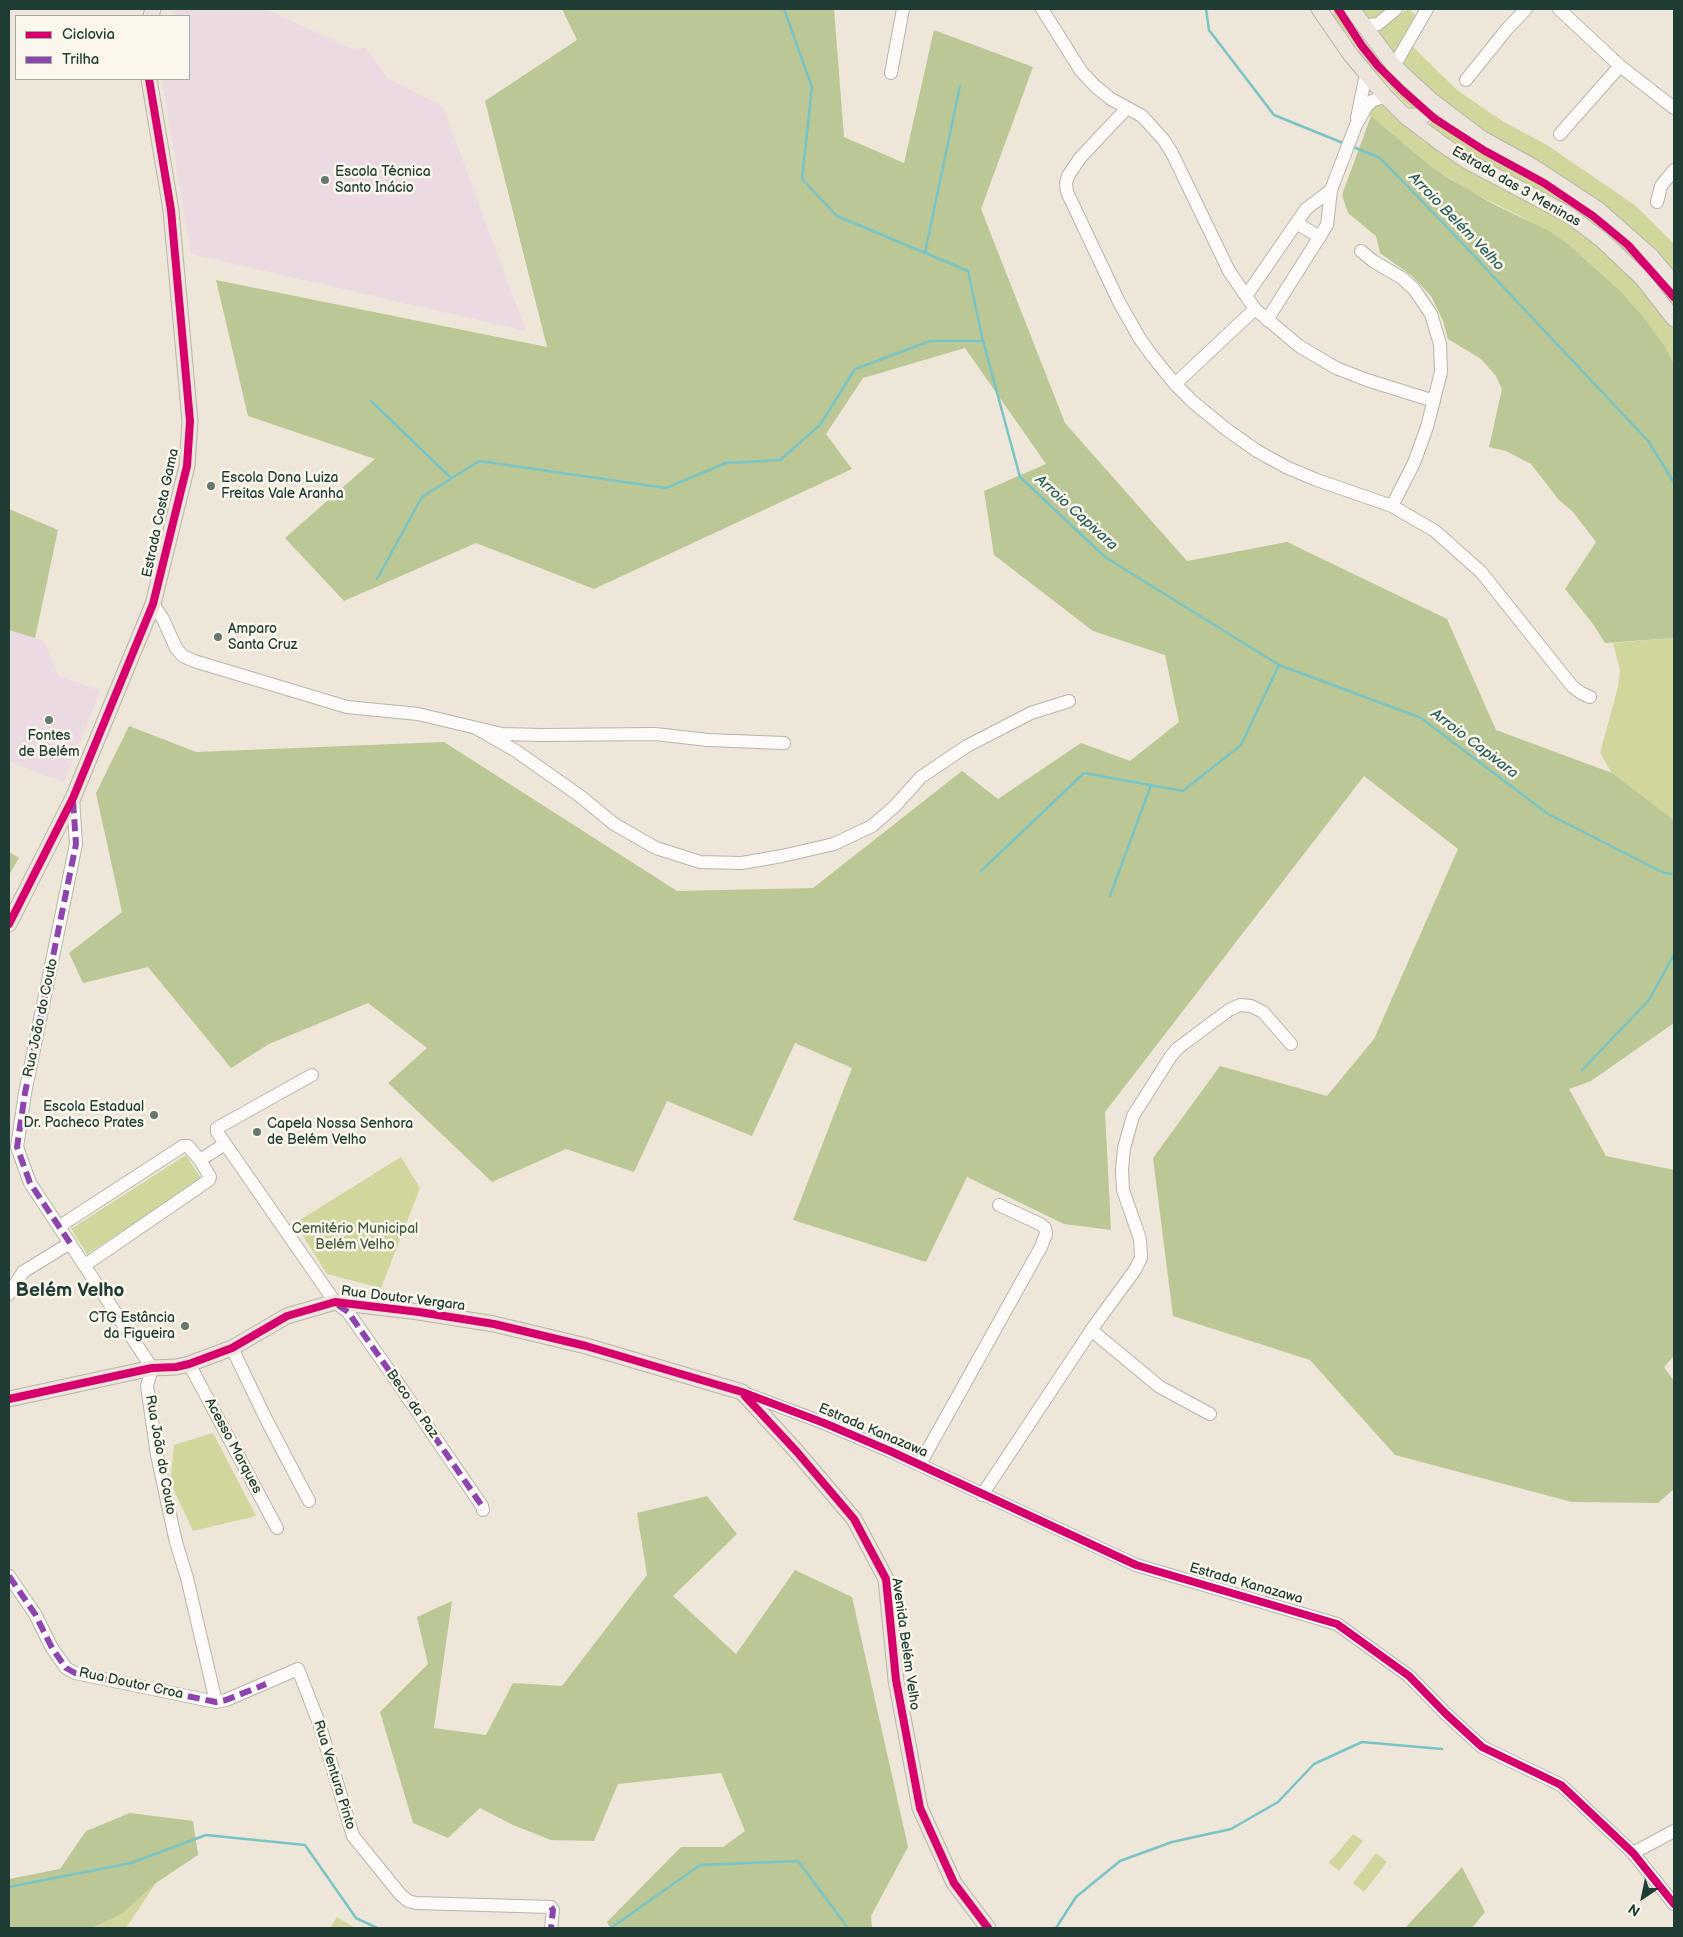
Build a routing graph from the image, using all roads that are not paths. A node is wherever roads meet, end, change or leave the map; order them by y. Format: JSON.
{"nodes":[{"id":1,"x":903,"y":9,"type":"edge"},
{"id":2,"x":1042,"y":9,"type":"edge"},
{"id":3,"x":1352,"y":9,"type":"edge"},
{"id":4,"x":1396,"y":9,"type":"edge"},
{"id":5,"x":1526,"y":9,"type":"edge"},
{"id":6,"x":1559,"y":9,"type":"edge"},
{"id":7,"x":1425,"y":10,"type":"edge"},
{"id":8,"x":1325,"y":13,"type":"edge"},
{"id":9,"x":1363,"y":26,"type":"junction"},
{"id":10,"x":1394,"y":66,"type":"junction"},
{"id":11,"x":1620,"y":66,"type":"junction"},
{"id":12,"x":891,"y":73,"type":"dead end"},
{"id":13,"x":1366,"y":74,"type":"junction"},
{"id":14,"x":149,"y":80,"type":"edge"},
{"id":15,"x":1466,"y":80,"type":"dead end"},
{"id":16,"x":1385,"y":96,"type":"junction"},
{"id":17,"x":1431,"y":100,"type":"junction"},
{"id":18,"x":1127,"y":108,"type":"junction"},
{"id":19,"x":1674,"y":108,"type":"edge"},
{"id":20,"x":1405,"y":116,"type":"junction"},
{"id":21,"x":1356,"y":125,"type":"junction"},
{"id":22,"x":1560,"y":134,"type":"dead end"},
{"id":23,"x":1674,"y":170,"type":"edge"},
{"id":24,"x":1331,"y":190,"type":"junction"},
{"id":25,"x":1657,"y":202,"type":"dead end"},
{"id":26,"x":1296,"y":223,"type":"junction"},
{"id":27,"x":1320,"y":237,"type":"junction"},
{"id":28,"x":1361,"y":251,"type":"dead end"},
{"id":29,"x":1674,"y":283,"type":"edge"},
{"id":30,"x":1246,"y":296,"type":"junction"},
{"id":31,"x":1255,"y":309,"type":"junction"},
{"id":32,"x":1674,"y":319,"type":"edge"},
{"id":33,"x":1267,"y":320,"type":"junction"},
{"id":34,"x":1175,"y":384,"type":"junction"},
{"id":35,"x":1434,"y":401,"type":"junction"},
{"id":36,"x":1392,"y":506,"type":"junction"},
{"id":37,"x":153,"y":604,"type":"junction"},
{"id":38,"x":1590,"y":698,"type":"dead end"},
{"id":39,"x":1069,"y":701,"type":"dead end"},
{"id":40,"x":476,"y":728,"type":"junction"},
{"id":41,"x":784,"y":743,"type":"dead end"},
{"id":42,"x":73,"y":798,"type":"junction"},
{"id":43,"x":9,"y":924,"type":"edge"},
{"id":44,"x":1291,"y":1044,"type":"dead end"},
{"id":45,"x":312,"y":1075,"type":"dead end"},
{"id":46,"x":226,"y":1144,"type":"junction"},
{"id":47,"x":200,"y":1160,"type":"junction"},
{"id":48,"x":999,"y":1205,"type":"dead end"},
{"id":49,"x":60,"y":1226,"type":"junction"},
{"id":50,"x":70,"y":1243,"type":"junction"},
{"id":51,"x":85,"y":1264,"type":"junction"},
{"id":52,"x":9,"y":1294,"type":"edge"},
{"id":53,"x":335,"y":1302,"type":"junction"},
{"id":54,"x":1091,"y":1330,"type":"junction"},
{"id":55,"x":232,"y":1348,"type":"junction"},
{"id":56,"x":189,"y":1364,"type":"junction"},
{"id":57,"x":152,"y":1368,"type":"junction"},
{"id":58,"x":742,"y":1392,"type":"junction"},
{"id":59,"x":9,"y":1399,"type":"edge"},
{"id":60,"x":1210,"y":1414,"type":"dead end"},
{"id":61,"x":920,"y":1464,"type":"junction"},
{"id":62,"x":982,"y":1495,"type":"junction"},
{"id":63,"x":309,"y":1501,"type":"dead end"},
{"id":64,"x":483,"y":1510,"type":"dead end"},
{"id":65,"x":277,"y":1528,"type":"dead end"},
{"id":66,"x":9,"y":1576,"type":"edge"},
{"id":67,"x":298,"y":1669,"type":"joint"},
{"id":68,"x":216,"y":1702,"type":"junction"},
{"id":69,"x":1674,"y":1831,"type":"edge"},
{"id":70,"x":1633,"y":1853,"type":"junction"},
{"id":71,"x":1674,"y":1904,"type":"edge"},
{"id":72,"x":551,"y":1928,"type":"edge"},
{"id":73,"x":988,"y":1928,"type":"edge"}],
"edges":[{"from":1,"to":12,"type":"street"},
{"from":2,"to":18,"type":"street"},
{"from":3,"to":9,"type":"main road","name":"Estrada das 3 Meninas"},
{"from":4,"to":9,"type":"street"},
{"from":5,"to":15,"type":"street"},
{"from":6,"to":11,"type":"street"},
{"from":7,"to":10,"type":"street"},
{"from":8,"to":13,"type":"main road","name":"Estrada das 3 Meninas"},
{"from":9,"to":10,"type":"main road","name":"Estrada das 3 Meninas"},
{"from":10,"to":17,"type":"main road","name":"Estrada das 3 Meninas"},
{"from":11,"to":19,"type":"street"},
{"from":11,"to":22,"type":"street"},
{"from":13,"to":16,"type":"main road","name":"Estrada das 3 Meninas"},
{"from":13,"to":21,"type":"street"},
{"from":14,"to":37,"type":"main road","name":"Estrada Costa Gama"},
{"from":16,"to":20,"type":"main road","name":"Estrada das 3 Meninas"},
{"from":16,"to":21,"type":"street"},
{"from":17,"to":20,"type":"main road"},
{"from":17,"to":29,"type":"main road","name":"Estrada das 3 Meninas"},
{"from":18,"to":30,"type":"street"},
{"from":18,"to":34,"type":"street"},
{"from":20,"to":32,"type":"main road","name":"Estrada das 3 Meninas"},
{"from":21,"to":24,"type":"street"},
{"from":23,"to":25,"type":"street"},
{"from":24,"to":26,"type":"street"},
{"from":24,"to":27,"type":"street"},
{"from":26,"to":27,"type":"street"},
{"from":26,"to":30,"type":"street"},
{"from":27,"to":33,"type":"street"},
{"from":28,"to":35,"type":"street"},
{"from":30,"to":31,"type":"street"},
{"from":31,"to":33,"type":"street"},
{"from":31,"to":34,"type":"street"},
{"from":33,"to":35,"type":"street"},
{"from":34,"to":36,"type":"street"},
{"from":35,"to":36,"type":"street"},
{"from":36,"to":38,"type":"street"},
{"from":37,"to":40,"type":"street"},
{"from":37,"to":42,"type":"main road","name":"Estrada Costa Gama"},
{"from":39,"to":40,"type":"street"},
{"from":40,"to":41,"type":"street"},
{"from":42,"to":43,"type":"main road","name":"Estrada Costa Gama"},
{"from":42,"to":49,"type":"street","name":"Rua João do Couto"},
{"from":44,"to":54,"type":"street"},
{"from":45,"to":46,"type":"street"},
{"from":46,"to":47,"type":"street"},
{"from":46,"to":53,"type":"street","name":"Beco da Paz"},
{"from":47,"to":49,"type":"street"},
{"from":47,"to":51,"type":"street"},
{"from":48,"to":61,"type":"street"},
{"from":49,"to":50,"type":"street","name":"Rua João do Couto"},
{"from":50,"to":51,"type":"street","name":"Rua João do Couto"},
{"from":50,"to":52,"type":"street"},
{"from":51,"to":57,"type":"street","name":"Rua João do Couto"},
{"from":53,"to":55,"type":"main road","name":"Rua Doutor Vergara"},
{"from":53,"to":58,"type":"main road","name":"Rua Doutor Vergara"},
{"from":53,"to":64,"type":"street","name":"Beco da Paz"},
{"from":54,"to":60,"type":"street"},
{"from":54,"to":62,"type":"street"},
{"from":55,"to":56,"type":"main road","name":"Rua Doutor Vergara"},
{"from":55,"to":63,"type":"street"},
{"from":56,"to":57,"type":"main road","name":"Rua Doutor Vergara"},
{"from":56,"to":65,"type":"street","name":"Acesso Marques"},
{"from":57,"to":59,"type":"main road","name":"Rua Doutor Vergara"},
{"from":57,"to":68,"type":"street","name":"Rua João do Couto"},
{"from":58,"to":61,"type":"street","name":"Estrada Kanazawa"},
{"from":58,"to":73,"type":"main road","name":"Avenida Belém Velho"},
{"from":61,"to":62,"type":"street","name":"Estrada Kanazawa"},
{"from":62,"to":70,"type":"street","name":"Estrada Kanazawa"},
{"from":66,"to":68,"type":"street","name":"Rua Doutor Croa"},
{"from":67,"to":68,"type":"street","name":"Rua Doutor Croa"},
{"from":67,"to":72,"type":"street","name":"Rua Ventura Pinto"},
{"from":69,"to":70,"type":"street"},
{"from":70,"to":71,"type":"street","name":"Estrada Kanazawa"}]}
